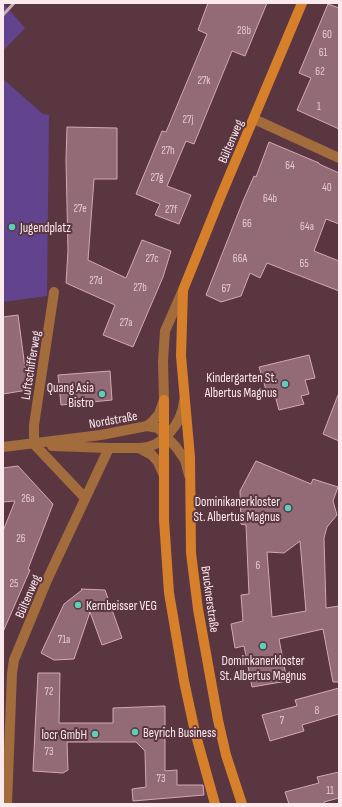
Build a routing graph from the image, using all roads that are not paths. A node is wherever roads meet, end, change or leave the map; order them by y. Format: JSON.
{"nodes":[{"id":1,"x":302,"y":3,"type":"edge"},
{"id":2,"x":254,"y":119,"type":"junction"},
{"id":3,"x":339,"y":158,"type":"edge"},
{"id":4,"x":183,"y":290,"type":"junction"},
{"id":5,"x":54,"y":292,"type":"dead end"},
{"id":6,"x":184,"y":393,"type":"junction"},
{"id":7,"x":164,"y":400,"type":"junction"},
{"id":8,"x":147,"y":426,"type":"junction"},
{"id":9,"x":165,"y":436,"type":"junction"},
{"id":10,"x":34,"y":444,"type":"junction"},
{"id":11,"x":3,"y":447,"type":"edge"},
{"id":12,"x":109,"y":448,"type":"junction"},
{"id":13,"x":139,"y":448,"type":"junction"},
{"id":14,"x":164,"y":476,"type":"junction"},
{"id":15,"x":190,"y":480,"type":"junction"},
{"id":16,"x":85,"y":498,"type":"junction"},
{"id":17,"x":6,"y":804,"type":"edge"},
{"id":18,"x":215,"y":804,"type":"edge"},
{"id":19,"x":242,"y":804,"type":"edge"}],
"edges":[{"from":1,"to":2,"type":"main road","name":"Bültenweg"},
{"from":2,"to":3,"type":"street"},
{"from":2,"to":4,"type":"main road","name":"Bültenweg"},
{"from":4,"to":6,"type":"main road","name":"Bültenweg"},
{"from":4,"to":7,"type":"street","name":"Bültenweg"},
{"from":5,"to":10,"type":"street","name":"Luftschifferweg"},
{"from":6,"to":9,"type":"street","name":"Bültenweg"},
{"from":6,"to":15,"type":"main road","name":"Brucknerstraße"},
{"from":7,"to":8,"type":"street","name":"Bültenweg"},
{"from":7,"to":9,"type":"main road","name":"Bültenweg"},
{"from":8,"to":9,"type":"street","name":"Nordstraße"},
{"from":8,"to":10,"type":"street","name":"Nordstraße"},
{"from":9,"to":13,"type":"street","name":"Bültenweg"},
{"from":9,"to":14,"type":"main road"},
{"from":9,"to":15,"type":"street","name":"Nordstraße"},
{"from":10,"to":11,"type":"street","name":"Nordstraße"},
{"from":10,"to":12,"type":"street","name":"Nordstraße"},
{"from":10,"to":16,"type":"street"},
{"from":12,"to":13,"type":"street","name":"Nordstraße"},
{"from":12,"to":16,"type":"street","name":"Bültenweg"},
{"from":13,"to":14,"type":"street"},
{"from":14,"to":18,"type":"main road"},
{"from":15,"to":19,"type":"main road","name":"Brucknerstraße"},
{"from":16,"to":17,"type":"street","name":"Bültenweg"}]}
